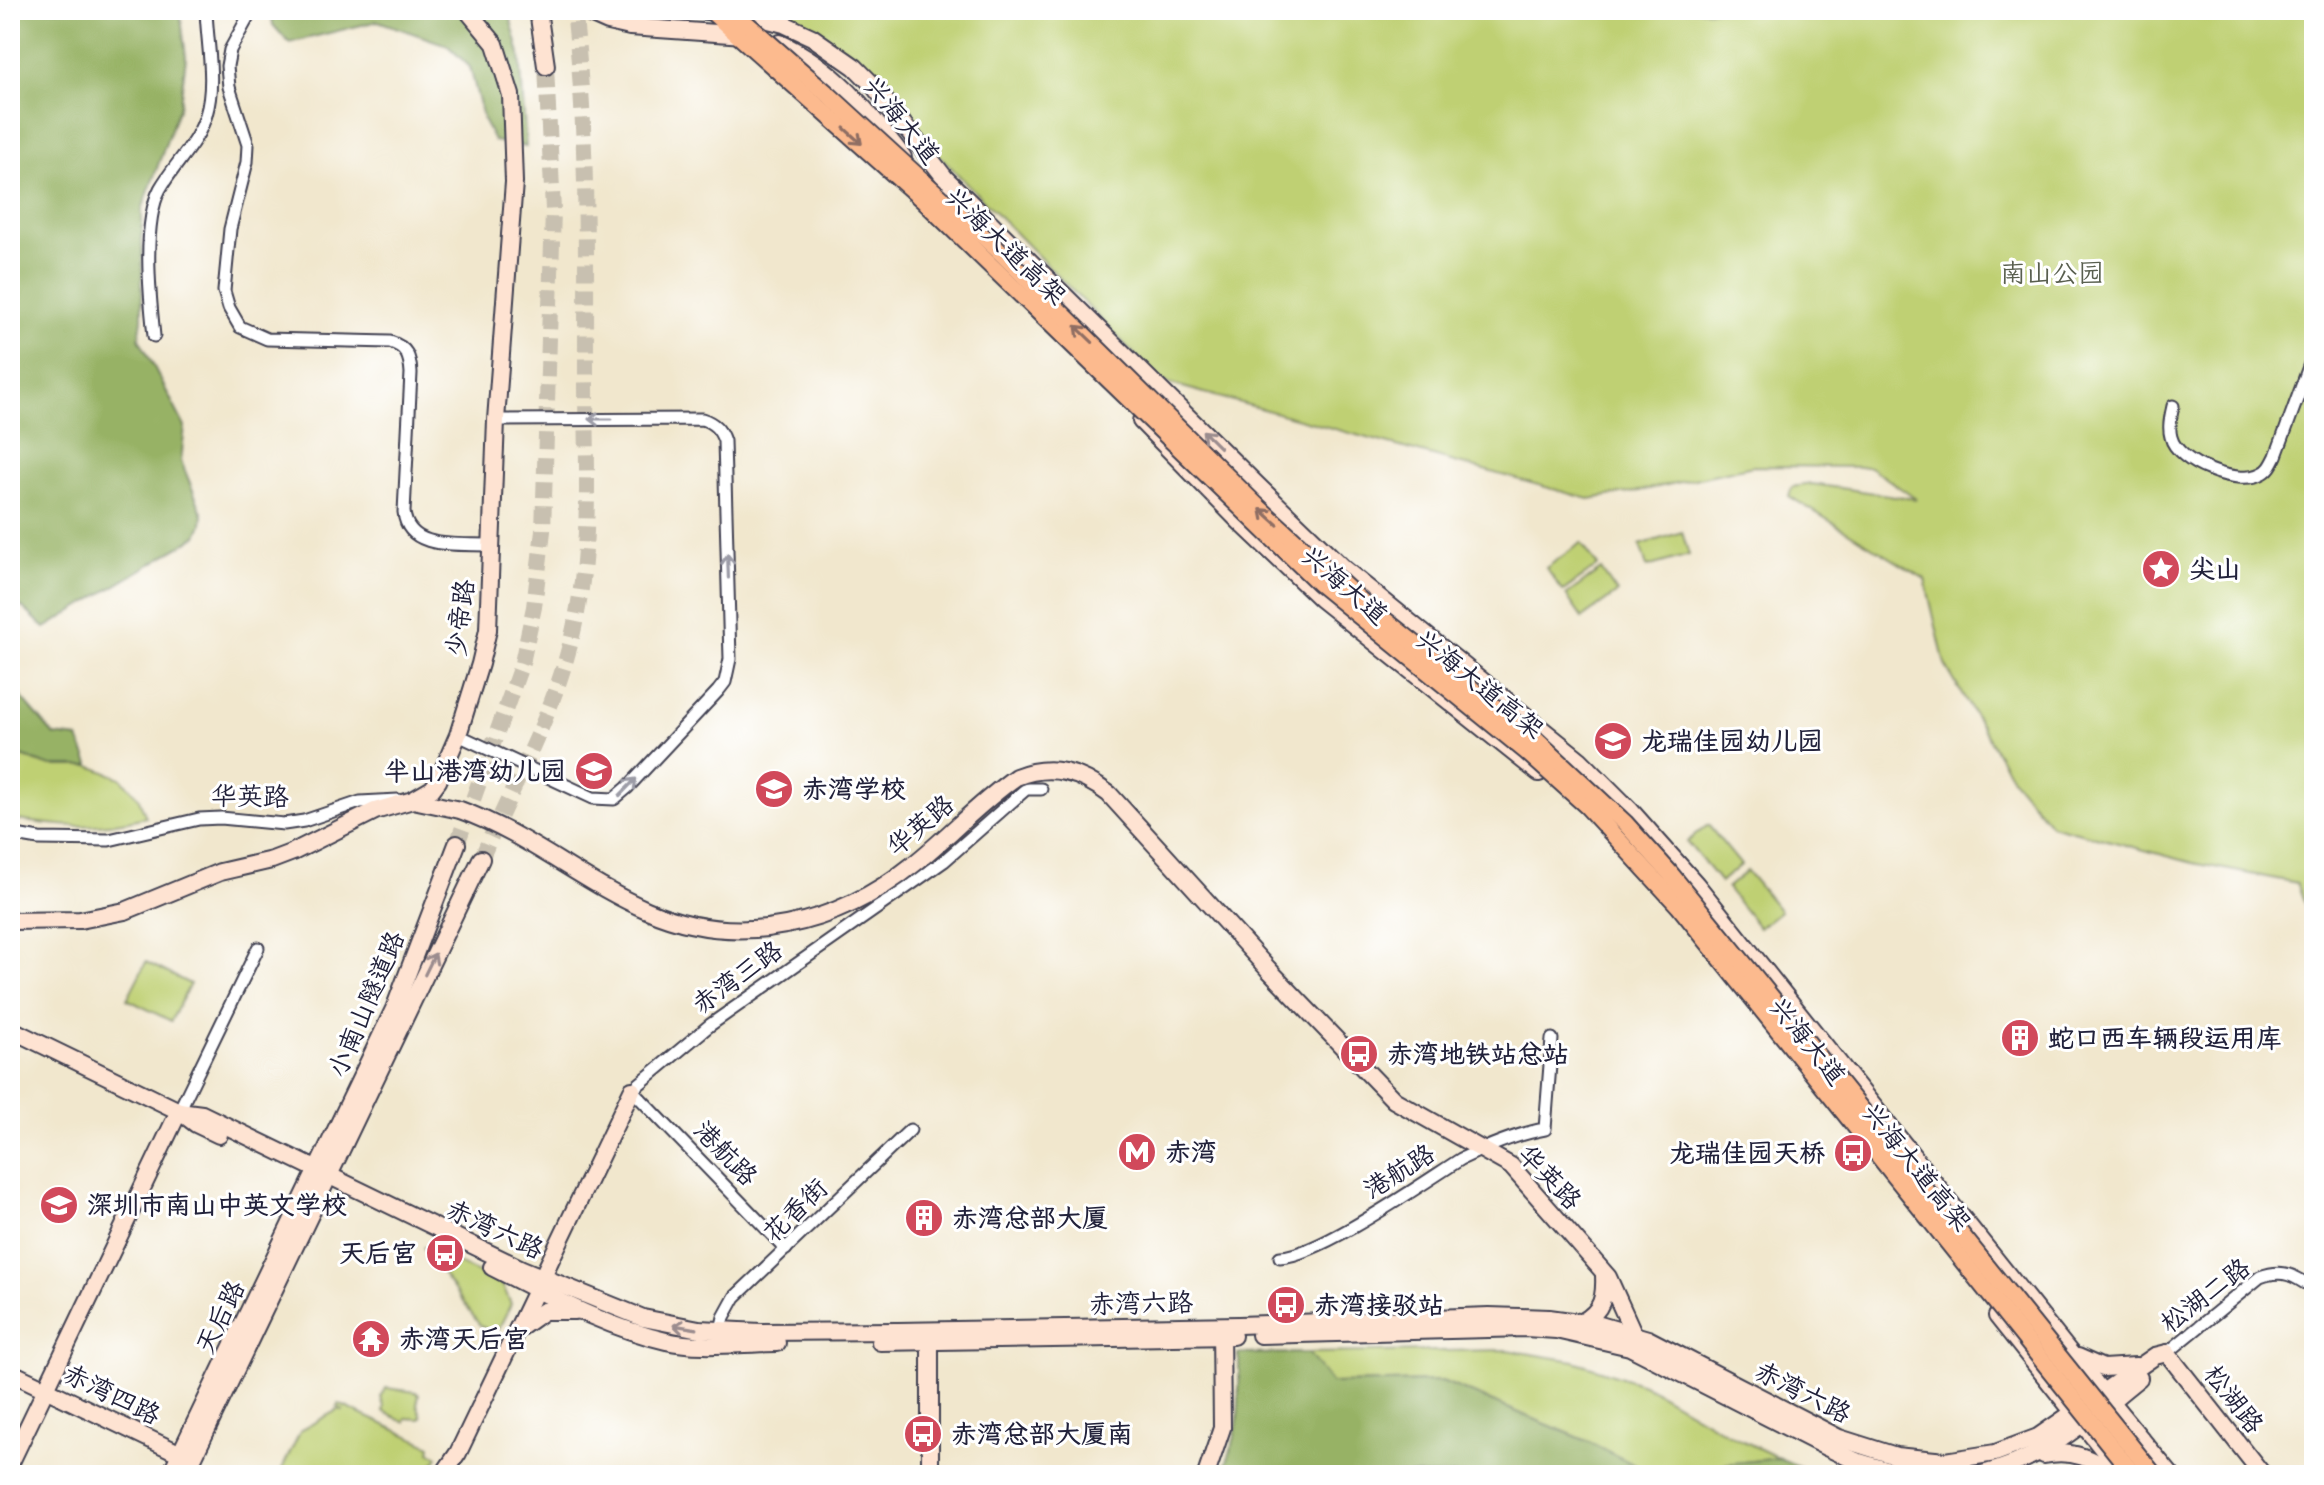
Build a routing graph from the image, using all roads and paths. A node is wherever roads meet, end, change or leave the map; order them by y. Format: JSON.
{"nodes":[{"id":1,"x":206,"y":10,"type":"edge"},
{"id":2,"x":252,"y":10,"type":"edge"},
{"id":3,"x":467,"y":10,"type":"edge"},
{"id":4,"x":538,"y":10,"type":"edge"},
{"id":5,"x":581,"y":10,"type":"edge"},
{"id":6,"x":698,"y":10,"type":"edge"},
{"id":7,"x":710,"y":10,"type":"edge"},
{"id":8,"x":731,"y":10,"type":"edge"},
{"id":9,"x":546,"y":66,"type":"tunnel mouth"},
{"id":10,"x":154,"y":336,"type":"dead end"},
{"id":11,"x":2314,"y":353,"type":"edge"},
{"id":12,"x":2173,"y":406,"type":"dead end"},
{"id":13,"x":496,"y":420,"type":"junction"},
{"id":14,"x":491,"y":545,"type":"junction"},
{"id":15,"x":458,"y":735,"type":"junction"},
{"id":16,"x":1041,"y":789,"type":"dead end"},
{"id":17,"x":413,"y":800,"type":"junction"},
{"id":18,"x":10,"y":834,"type":"edge"},
{"id":19,"x":457,"y":844,"type":"tunnel mouth"},
{"id":20,"x":481,"y":859,"type":"tunnel mouth"},
{"id":21,"x":10,"y":921,"type":"edge"},
{"id":22,"x":258,"y":948,"type":"dead end"},
{"id":23,"x":10,"y":1029,"type":"edge"},
{"id":24,"x":1552,"y":1039,"type":"dead end"},
{"id":25,"x":632,"y":1090,"type":"junction"},
{"id":26,"x":179,"y":1111,"type":"junction"},
{"id":27,"x":910,"y":1130,"type":"dead end"},
{"id":28,"x":1483,"y":1149,"type":"junction"},
{"id":29,"x":320,"y":1178,"type":"junction"},
{"id":30,"x":786,"y":1249,"type":"junction"},
{"id":31,"x":1280,"y":1257,"type":"dead end"},
{"id":32,"x":1604,"y":1273,"type":"junction"},
{"id":33,"x":535,"y":1283,"type":"junction"},
{"id":34,"x":2314,"y":1289,"type":"edge"},
{"id":35,"x":582,"y":1312,"type":"junction"},
{"id":36,"x":1582,"y":1322,"type":"junction"},
{"id":37,"x":721,"y":1330,"type":"junction"},
{"id":38,"x":1221,"y":1331,"type":"junction"},
{"id":39,"x":1634,"y":1334,"type":"junction"},
{"id":40,"x":514,"y":1335,"type":"junction"},
{"id":41,"x":930,"y":1336,"type":"junction"},
{"id":42,"x":2067,"y":1349,"type":"junction"},
{"id":43,"x":1642,"y":1351,"type":"junction"},
{"id":44,"x":2167,"y":1353,"type":"junction"},
{"id":45,"x":2144,"y":1364,"type":"junction"},
{"id":46,"x":10,"y":1372,"type":"edge"},
{"id":47,"x":2135,"y":1382,"type":"junction"},
{"id":48,"x":46,"y":1389,"type":"junction"},
{"id":49,"x":2106,"y":1397,"type":"junction"},
{"id":50,"x":2078,"y":1418,"type":"junction"},
{"id":51,"x":2132,"y":1430,"type":"junction"},
{"id":52,"x":187,"y":1456,"type":"junction"},
{"id":53,"x":2031,"y":1458,"type":"junction"},
{"id":54,"x":10,"y":1464,"type":"edge"},
{"id":55,"x":446,"y":1470,"type":"edge"},
{"id":56,"x":170,"y":1475,"type":"edge"},
{"id":57,"x":185,"y":1475,"type":"edge"},
{"id":58,"x":930,"y":1475,"type":"edge"},
{"id":59,"x":1206,"y":1475,"type":"edge"},
{"id":60,"x":1902,"y":1475,"type":"edge"},
{"id":61,"x":1979,"y":1475,"type":"edge"},
{"id":62,"x":2117,"y":1475,"type":"edge"},
{"id":63,"x":2124,"y":1475,"type":"edge"},
{"id":64,"x":2134,"y":1475,"type":"edge"},
{"id":65,"x":2154,"y":1475,"type":"edge"},
{"id":66,"x":2171,"y":1475,"type":"edge"},
{"id":67,"x":2263,"y":1475,"type":"edge"}],
"edges":[{"from":1,"to":10,"type":"street"},
{"from":2,"to":14,"type":"street"},
{"from":3,"to":13,"type":"street","name":"少帝路"},
{"from":4,"to":9,"type":"street"},
{"from":5,"to":50,"type":"street","name":"兴海大道","bridge":true},
{"from":42,"to":6,"type":"street","name":"兴海大道","one_way":true,"bridge":true},
{"from":7,"to":64,"type":"main road","name":"兴海大道高架","one_way":true,"bridge":true},
{"from":65,"to":8,"type":"main road","name":"兴海大道高架","one_way":true,"bridge":true},
{"from":11,"to":12,"type":"street"},
{"from":13,"to":14,"type":"street","name":"少帝路"},
{"from":15,"to":13,"type":"street","one_way":true},
{"from":14,"to":15,"type":"street","name":"少帝路"},
{"from":15,"to":17,"type":"street","name":"少帝路"},
{"from":16,"to":25,"type":"street","name":"赤湾三路"},
{"from":17,"to":18,"type":"street","name":"华英路"},
{"from":17,"to":21,"type":"street","name":"少帝路"},
{"from":17,"to":28,"type":"street","name":"华英路","bridge":true},
{"from":19,"to":29,"type":"street","name":"小南山隧道路"},
{"from":29,"to":20,"type":"street","name":"小南山隧道路","one_way":true},
{"from":22,"to":26,"type":"street"},
{"from":23,"to":26,"type":"street","name":"赤湾六路"},
{"from":24,"to":28,"type":"street","name":"港航路"},
{"from":25,"to":30,"type":"street","name":"港航路"},
{"from":25,"to":33,"type":"street","name":"赤湾三路"},
{"from":26,"to":29,"type":"street","name":"赤湾六路"},
{"from":26,"to":48,"type":"street"},
{"from":27,"to":30,"type":"street","name":"花香街"},
{"from":28,"to":31,"type":"street","name":"港航路"},
{"from":28,"to":32,"type":"street","name":"华英路"},
{"from":29,"to":33,"type":"street","name":"赤湾六路"},
{"from":29,"to":52,"type":"street","name":"天后路"},
{"from":30,"to":37,"type":"street","name":"花香街"},
{"from":32,"to":36,"type":"street"},
{"from":32,"to":39,"type":"street","name":"华英路"},
{"from":33,"to":35,"type":"street","name":"赤湾六路"},
{"from":37,"to":33,"type":"street","name":"赤湾六路","one_way":true},
{"from":33,"to":40,"type":"street","name":"赤湾三路"},
{"from":33,"to":55,"type":"street","name":"赤湾三路"},
{"from":34,"to":44,"type":"street","name":"松湖二路"},
{"from":35,"to":40,"type":"street"},
{"from":35,"to":41,"type":"street","name":"赤湾六路"},
{"from":36,"to":38,"type":"street","name":"赤湾六路"},
{"from":36,"to":39,"type":"street","name":"赤湾六路"},
{"from":37,"to":41,"type":"street","name":"赤湾六路"},
{"from":38,"to":41,"type":"street","name":"赤湾六路"},
{"from":38,"to":43,"type":"street","name":"赤湾六路"},
{"from":38,"to":59,"type":"street"},
{"from":39,"to":43,"type":"street","name":"华英路"},
{"from":39,"to":50,"type":"street","name":"赤湾六路"},
{"from":40,"to":55,"type":"street","name":"赤湾三路"},
{"from":41,"to":58,"type":"street"},
{"from":42,"to":45,"type":"street"},
{"from":42,"to":49,"type":"street","name":"兴海大道"},
{"from":43,"to":60,"type":"street","name":"赤湾六路"},
{"from":44,"to":45,"type":"street"},
{"from":44,"to":47,"type":"street"},
{"from":44,"to":67,"type":"street","name":"松湖路"},
{"from":45,"to":49,"type":"street"},
{"from":46,"to":48,"type":"street","name":"赤湾四路"},
{"from":47,"to":49,"type":"street"},
{"from":47,"to":51,"type":"street"},
{"from":48,"to":52,"type":"street","name":"赤湾四路"},
{"from":48,"to":54,"type":"street"},
{"from":49,"to":50,"type":"street","name":"赤湾六路"},
{"from":49,"to":51,"type":"street","name":"兴海大道"},
{"from":50,"to":53,"type":"street","name":"赤湾六路"},
{"from":50,"to":63,"type":"street","name":"兴海大道"},
{"from":51,"to":66,"type":"street","name":"兴海大道"},
{"from":52,"to":56,"type":"street","name":"天后路"},
{"from":52,"to":57,"type":"street","name":"天后路"},
{"from":53,"to":61,"type":"street","name":"赤湾六路"},
{"from":53,"to":62,"type":"street"}]}
